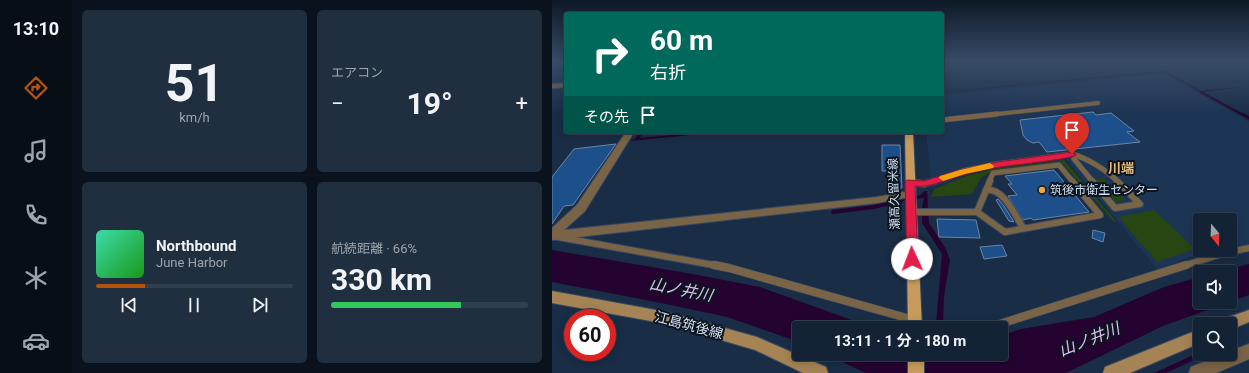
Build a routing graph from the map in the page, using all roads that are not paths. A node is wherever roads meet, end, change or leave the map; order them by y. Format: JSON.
{"nodes":[{"id":1,"x":564,"y":85,"type":"edge"},
{"id":2,"x":552,"y":86,"type":"edge"},
{"id":3,"x":1098,"y":103,"type":"dead end"},
{"id":4,"x":944,"y":120,"type":"edge"},
{"id":5,"x":629,"y":134,"type":"edge"},
{"id":6,"x":909,"y":134,"type":"edge"},
{"id":7,"x":1074,"y":159,"type":"dead end"},
{"id":8,"x":910,"y":182,"type":"junction"},
{"id":9,"x":986,"y":190,"type":"junction"},
{"id":10,"x":910,"y":194,"type":"junction"},
{"id":11,"x":911,"y":212,"type":"junction"},
{"id":12,"x":977,"y":212,"type":"junction"},
{"id":13,"x":557,"y":225,"type":"edge"},
{"id":14,"x":1023,"y":228,"type":"junction"},
{"id":15,"x":552,"y":236,"type":"edge"},
{"id":16,"x":1249,"y":248,"type":"edge"},
{"id":17,"x":552,"y":297,"type":"edge"},
{"id":18,"x":1249,"y":316,"type":"edge"},
{"id":19,"x":905,"y":321,"type":"edge"},
{"id":20,"x":915,"y":321,"type":"edge"},
{"id":21,"x":1008,"y":321,"type":"edge"},
{"id":22,"x":1237,"y":321,"type":"edge"},
{"id":23,"x":1193,"y":339,"type":"edge"},
{"id":24,"x":1249,"y":350,"type":"edge"},
{"id":25,"x":916,"y":361,"type":"edge"},
{"id":26,"x":820,"y":373,"type":"edge"},
{"id":27,"x":916,"y":373,"type":"edge"},
{"id":28,"x":1111,"y":373,"type":"edge"},
{"id":29,"x":1197,"y":373,"type":"edge"}],
"edges":[{"from":1,"to":2,"type":"street"},
{"from":3,"to":4,"type":"lane"},
{"from":5,"to":13,"type":"street"},
{"from":6,"to":8,"type":"main road","name":"瀬高久留米線"},
{"from":7,"to":8,"type":"lane"},
{"from":8,"to":10,"type":"main road","name":"瀬高久留米線"},
{"from":9,"to":12,"type":"lane"},
{"from":9,"to":14,"type":"lane"},
{"from":9,"to":14,"type":"lane"},
{"from":10,"to":11,"type":"main road","name":"瀬高久留米線"},
{"from":10,"to":15,"type":"street"},
{"from":11,"to":12,"type":"lane"},
{"from":11,"to":20,"type":"main road","name":"瀬高久留米線"},
{"from":12,"to":14,"type":"lane"},
{"from":13,"to":15,"type":"street"},
{"from":15,"to":19,"type":"lane"},
{"from":16,"to":21,"type":"lane"},
{"from":17,"to":26,"type":"main road","name":"江島筑後線"},
{"from":18,"to":22,"type":"main road"},
{"from":23,"to":28,"type":"main road"},
{"from":24,"to":29,"type":"street"},
{"from":25,"to":27,"type":"main road"}]}
